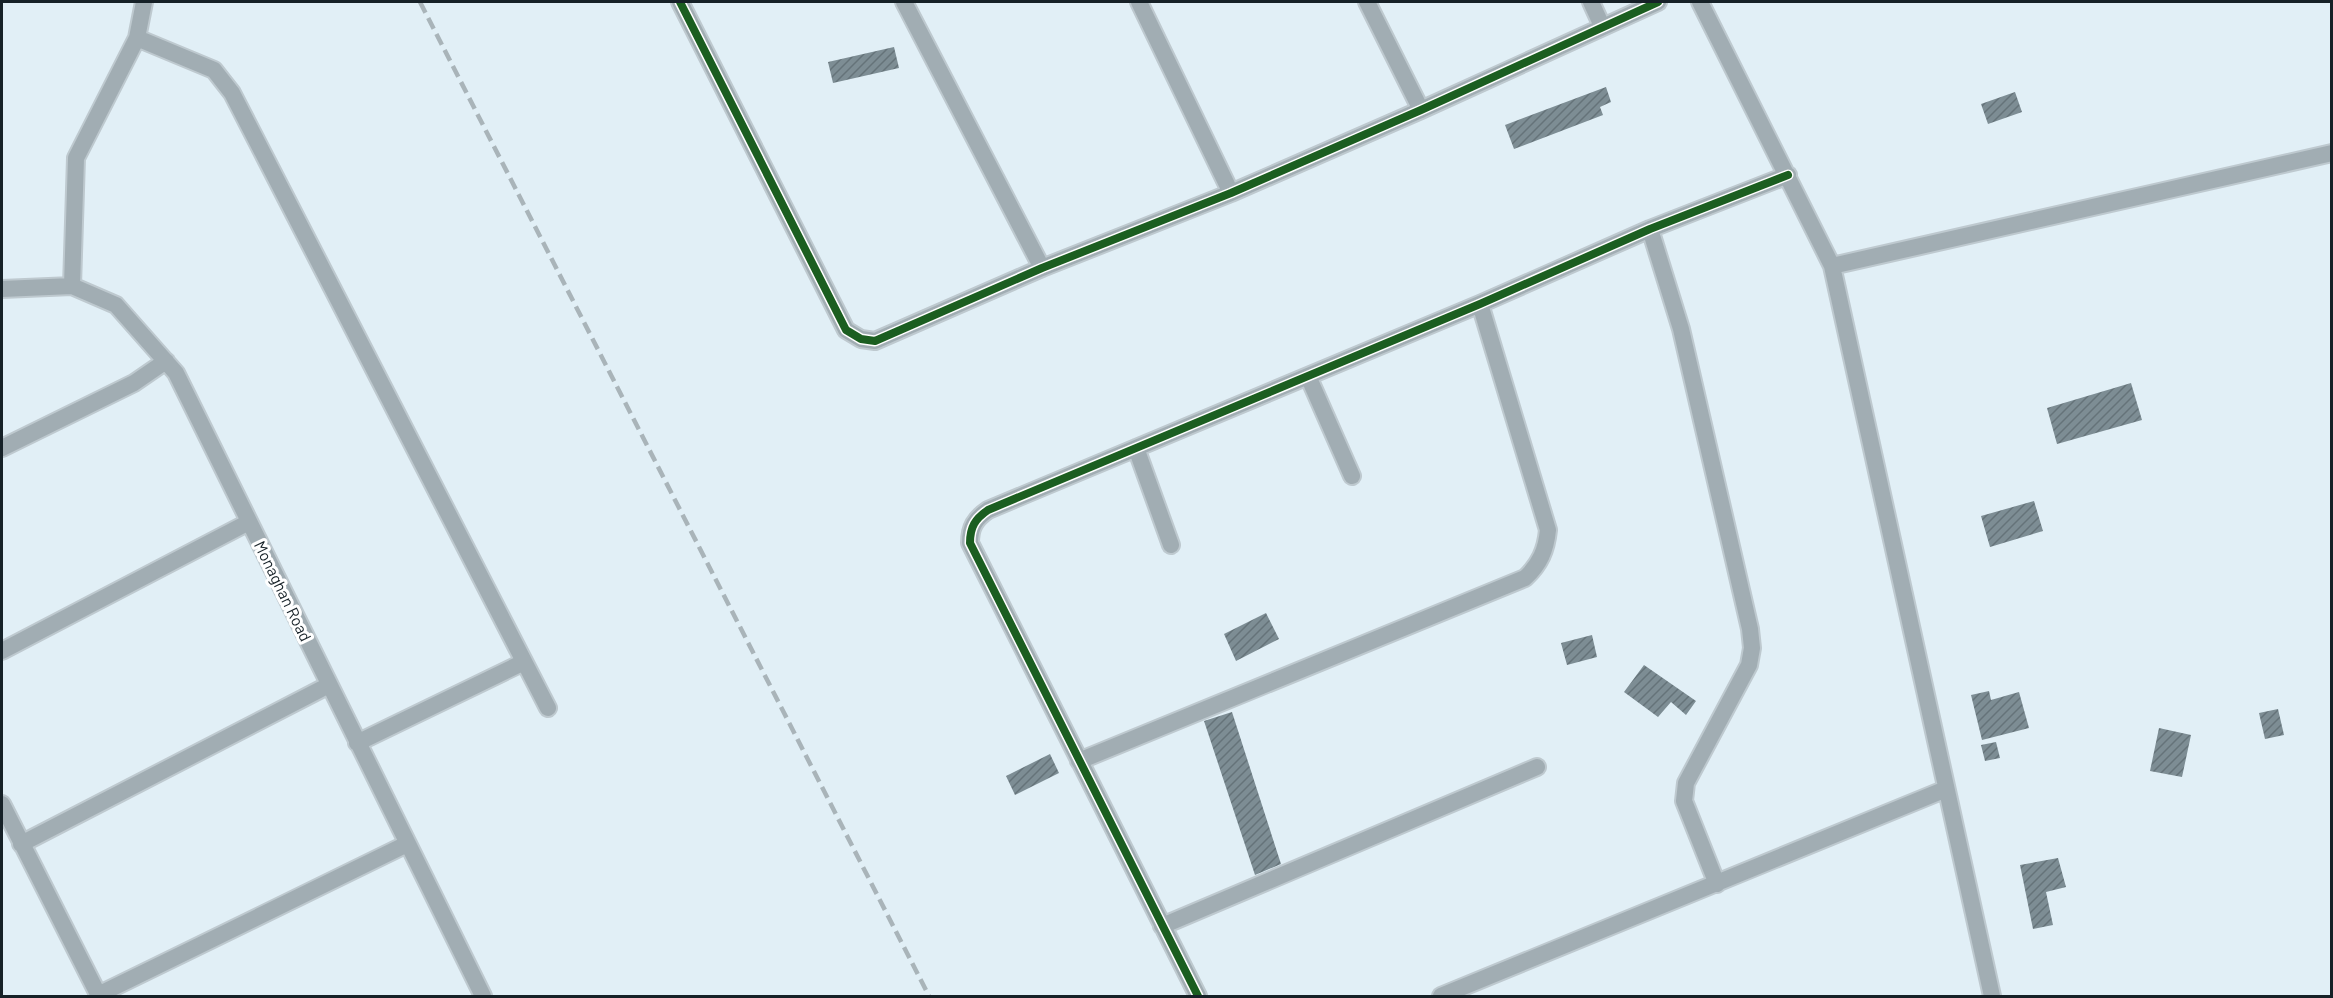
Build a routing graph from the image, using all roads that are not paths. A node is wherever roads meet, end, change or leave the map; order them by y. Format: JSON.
{"nodes":[{"id":1,"x":144,"y":2,"type":"edge"},
{"id":2,"x":680,"y":2,"type":"edge"},
{"id":3,"x":904,"y":2,"type":"edge"},
{"id":4,"x":1139,"y":2,"type":"edge"},
{"id":5,"x":1367,"y":2,"type":"edge"},
{"id":6,"x":1591,"y":2,"type":"edge"},
{"id":7,"x":1659,"y":2,"type":"edge"},
{"id":8,"x":1700,"y":2,"type":"edge"},
{"id":9,"x":1602,"y":26,"type":"junction"},
{"id":10,"x":137,"y":38,"type":"junction"},
{"id":11,"x":1421,"y":111,"type":"junction"},
{"id":12,"x":2331,"y":153,"type":"edge"},
{"id":13,"x":1788,"y":175,"type":"junction"},
{"id":14,"x":1231,"y":193,"type":"junction"},
{"id":15,"x":1650,"y":229,"type":"junction"},
{"id":16,"x":1832,"y":266,"type":"junction"},
{"id":17,"x":1042,"y":268,"type":"junction"},
{"id":18,"x":72,"y":286,"type":"junction"},
{"id":19,"x":2,"y":289,"type":"edge"},
{"id":20,"x":1480,"y":304,"type":"junction"},
{"id":21,"x":166,"y":361,"type":"junction"},
{"id":22,"x":1308,"y":376,"type":"junction"},
{"id":23,"x":2,"y":448,"type":"edge"},
{"id":24,"x":1136,"y":448,"type":"junction"},
{"id":25,"x":1352,"y":476,"type":"dead end"},
{"id":26,"x":249,"y":522,"type":"junction"},
{"id":27,"x":1171,"y":545,"type":"dead end"},
{"id":28,"x":2,"y":651,"type":"edge"},
{"id":29,"x":524,"y":662,"type":"junction"},
{"id":30,"x":329,"y":685,"type":"junction"},
{"id":31,"x":548,"y":708,"type":"dead end"},
{"id":32,"x":357,"y":743,"type":"junction"},
{"id":33,"x":1079,"y":761,"type":"junction"},
{"id":34,"x":1537,"y":766,"type":"dead end"},
{"id":35,"x":1946,"y":789,"type":"junction"},
{"id":36,"x":2,"y":804,"type":"edge"},
{"id":37,"x":21,"y":844,"type":"junction"},
{"id":38,"x":407,"y":844,"type":"junction"},
{"id":39,"x":1718,"y":884,"type":"junction"},
{"id":40,"x":1162,"y":926,"type":"junction"},
{"id":41,"x":98,"y":996,"type":"edge"},
{"id":42,"x":483,"y":996,"type":"edge"},
{"id":43,"x":1198,"y":996,"type":"edge"},
{"id":44,"x":1441,"y":996,"type":"edge"},
{"id":45,"x":1992,"y":996,"type":"edge"}],
"edges":[{"from":1,"to":10,"type":"street"},
{"from":2,"to":17,"type":"street"},
{"from":3,"to":17,"type":"street"},
{"from":4,"to":14,"type":"street"},
{"from":5,"to":11,"type":"street"},
{"from":6,"to":9,"type":"street"},
{"from":7,"to":9,"type":"street"},
{"from":8,"to":13,"type":"street"},
{"from":9,"to":11,"type":"street"},
{"from":10,"to":18,"type":"street"},
{"from":10,"to":29,"type":"street"},
{"from":11,"to":14,"type":"street"},
{"from":12,"to":16,"type":"street"},
{"from":13,"to":15,"type":"street"},
{"from":13,"to":16,"type":"street"},
{"from":14,"to":17,"type":"street"},
{"from":15,"to":20,"type":"street"},
{"from":15,"to":39,"type":"street"},
{"from":16,"to":35,"type":"street"},
{"from":18,"to":19,"type":"street","name":"Monaghan Road"},
{"from":18,"to":21,"type":"street","name":"Monaghan Road"},
{"from":20,"to":22,"type":"street"},
{"from":20,"to":33,"type":"street"},
{"from":21,"to":23,"type":"street"},
{"from":21,"to":26,"type":"street","name":"Monaghan Road"},
{"from":22,"to":24,"type":"street"},
{"from":22,"to":25,"type":"street"},
{"from":24,"to":27,"type":"street"},
{"from":24,"to":33,"type":"street"},
{"from":26,"to":28,"type":"street"},
{"from":26,"to":30,"type":"street","name":"Monaghan Road"},
{"from":29,"to":31,"type":"street"},
{"from":29,"to":32,"type":"street"},
{"from":30,"to":32,"type":"street","name":"Monaghan Road"},
{"from":30,"to":37,"type":"street"},
{"from":32,"to":38,"type":"street","name":"Monaghan Road"},
{"from":33,"to":40,"type":"street"},
{"from":34,"to":40,"type":"street"},
{"from":35,"to":39,"type":"street"},
{"from":35,"to":45,"type":"street"},
{"from":36,"to":37,"type":"street"},
{"from":37,"to":41,"type":"street"},
{"from":38,"to":41,"type":"street"},
{"from":38,"to":42,"type":"street","name":"Monaghan Road"},
{"from":39,"to":44,"type":"street"},
{"from":40,"to":43,"type":"street"}]}
